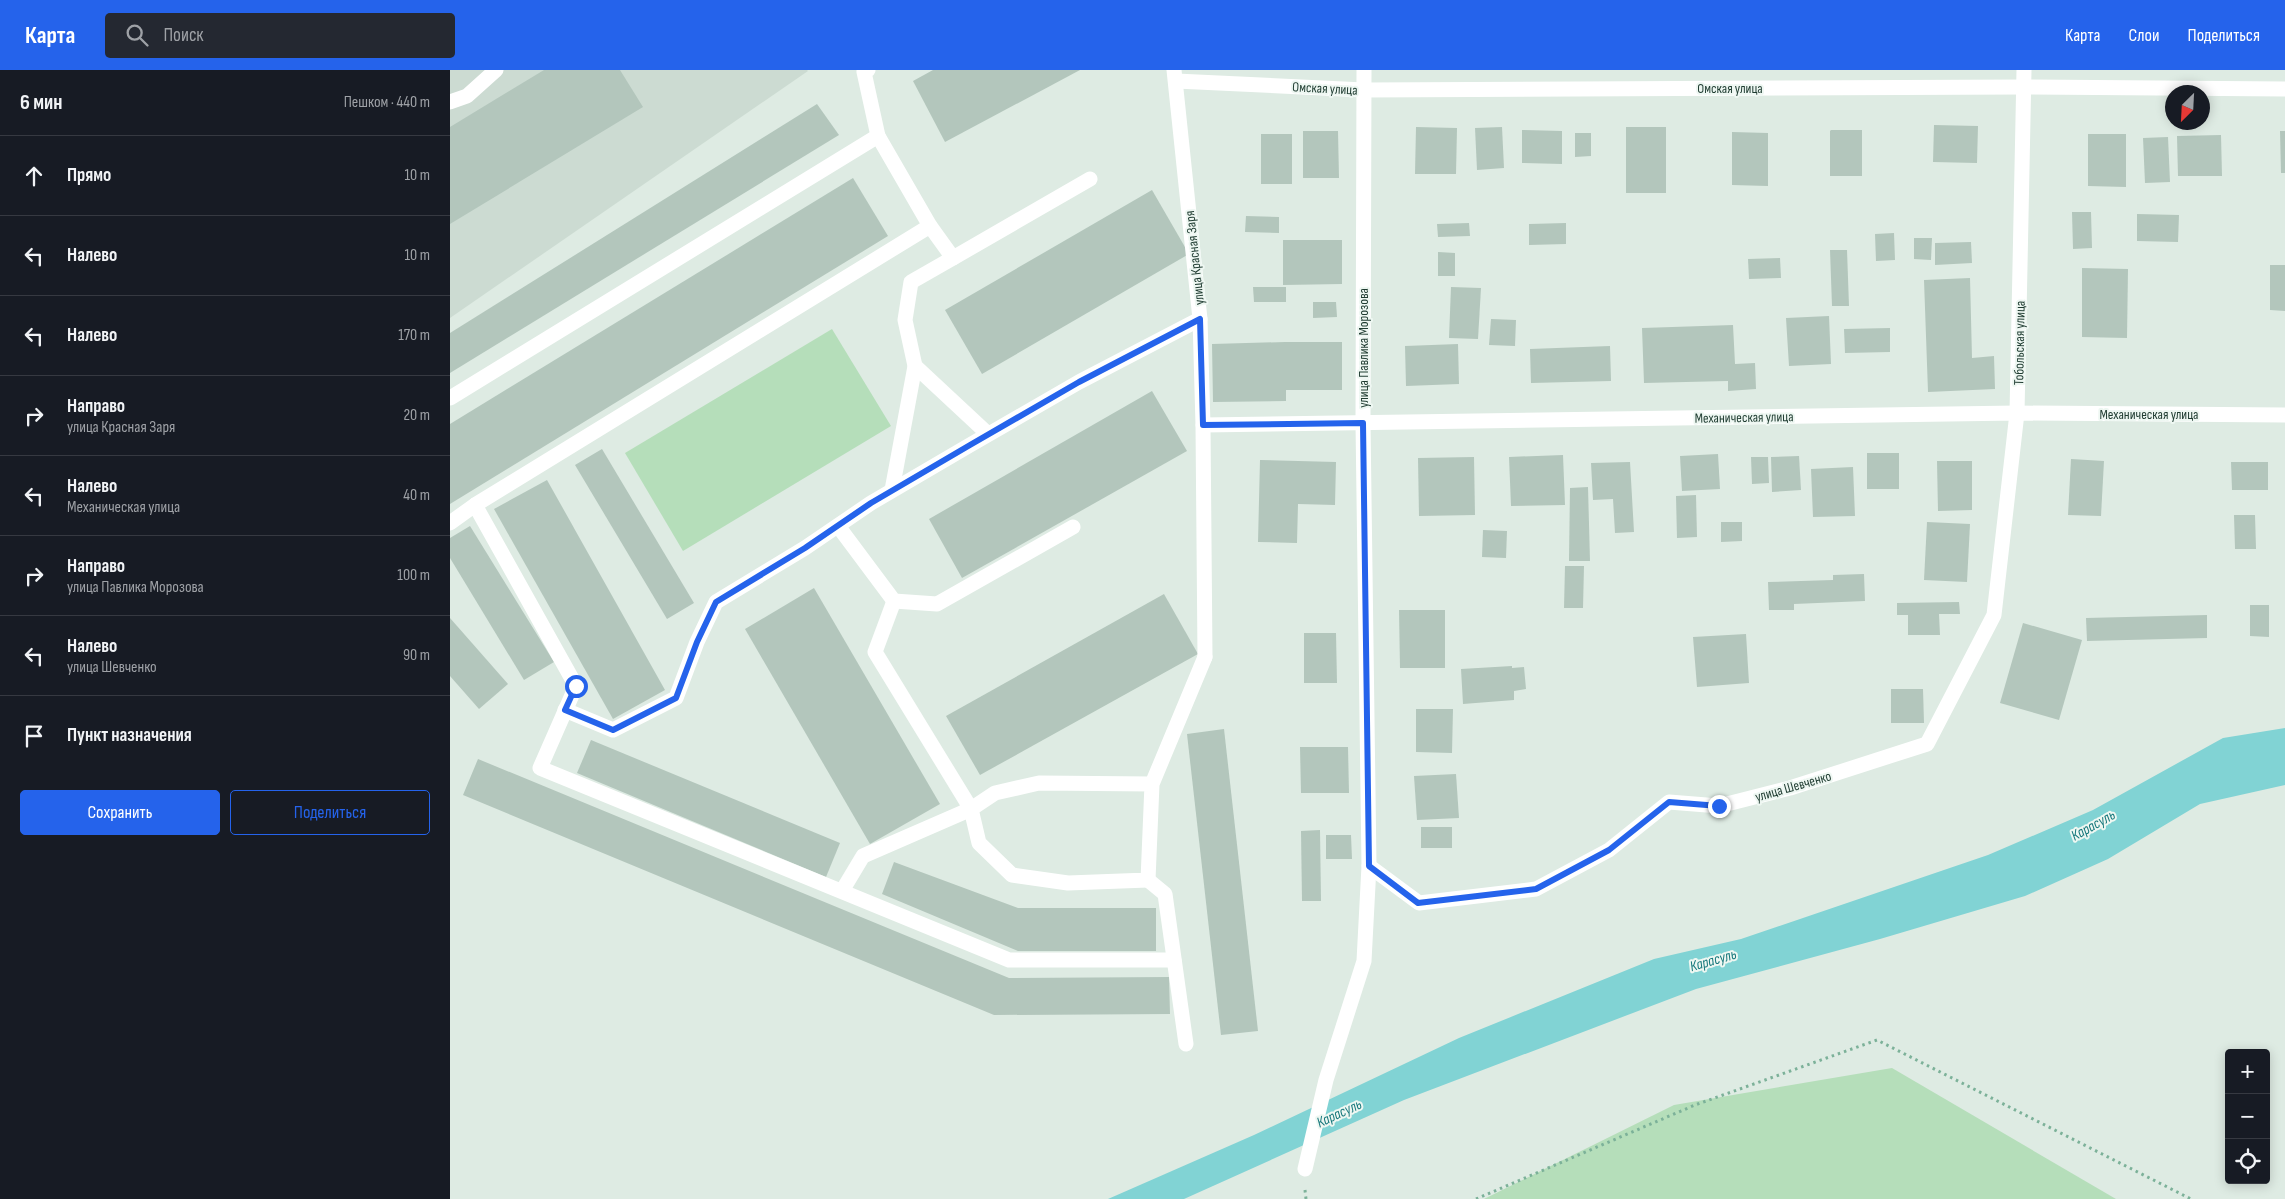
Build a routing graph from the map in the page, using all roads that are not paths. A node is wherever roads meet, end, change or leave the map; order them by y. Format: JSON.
{"nodes":[{"id":1,"x":496,"y":70,"type":"edge"},
{"id":2,"x":868,"y":70,"type":"edge"},
{"id":3,"x":1364,"y":70,"type":"edge"},
{"id":4,"x":2024,"y":70,"type":"edge"},
{"id":5,"x":1175,"y":76,"type":"edge"},
{"id":6,"x":2024,"y":87,"type":"junction"},
{"id":7,"x":1364,"y":90,"type":"junction"},
{"id":8,"x":2285,"y":90,"type":"edge"},
{"id":9,"x":450,"y":102,"type":"edge"},
{"id":10,"x":878,"y":136,"type":"junction"},
{"id":11,"x":1090,"y":179,"type":"dead end"},
{"id":12,"x":930,"y":226,"type":"junction"},
{"id":13,"x":953,"y":258,"type":"junction"},
{"id":14,"x":1200,"y":319,"type":"junction"},
{"id":15,"x":915,"y":366,"type":"junction"},
{"id":16,"x":450,"y":398,"type":"edge"},
{"id":17,"x":2017,"y":413,"type":"junction"},
{"id":18,"x":2285,"y":415,"type":"edge"},
{"id":19,"x":1363,"y":423,"type":"junction"},
{"id":20,"x":1203,"y":425,"type":"junction"},
{"id":21,"x":988,"y":434,"type":"junction"},
{"id":22,"x":892,"y":490,"type":"junction"},
{"id":23,"x":474,"y":505,"type":"junction"},
{"id":24,"x":450,"y":523,"type":"edge"},
{"id":25,"x":838,"y":526,"type":"junction"},
{"id":26,"x":1073,"y":528,"type":"dead end"},
{"id":27,"x":894,"y":601,"type":"junction"},
{"id":28,"x":1994,"y":615,"type":"joint"},
{"id":29,"x":565,"y":710,"type":"junction"},
{"id":30,"x":1152,"y":784,"type":"junction"},
{"id":31,"x":971,"y":809,"type":"junction"},
{"id":32,"x":1369,"y":866,"type":"junction"},
{"id":33,"x":1148,"y":880,"type":"junction"},
{"id":34,"x":842,"y":891,"type":"junction"},
{"id":35,"x":1174,"y":960,"type":"junction"},
{"id":36,"x":1186,"y":1044,"type":"dead end"},
{"id":37,"x":1305,"y":1169,"type":"dead end"}],
"edges":[{"from":1,"to":9,"type":"street"},
{"from":2,"to":10,"type":"street"},
{"from":3,"to":7,"type":"street","name":"улица Павлика Морозова"},
{"from":4,"to":6,"type":"street","name":"Тобольская улица"},
{"from":5,"to":7,"type":"street","name":"Омская улица"},
{"from":5,"to":14,"type":"street","name":"улица Красная Заря"},
{"from":6,"to":7,"type":"street","name":"Омская улица"},
{"from":6,"to":8,"type":"street","name":"Омская улица"},
{"from":6,"to":17,"type":"street","name":"Тобольская улица"},
{"from":7,"to":19,"type":"street","name":"улица Павлика Морозова"},
{"from":10,"to":12,"type":"street"},
{"from":10,"to":16,"type":"street"},
{"from":11,"to":13,"type":"street"},
{"from":12,"to":13,"type":"street"},
{"from":12,"to":23,"type":"street"},
{"from":13,"to":15,"type":"street"},
{"from":14,"to":20,"type":"street","name":"улица Красная Заря"},
{"from":14,"to":21,"type":"street"},
{"from":15,"to":21,"type":"street"},
{"from":15,"to":22,"type":"street"},
{"from":17,"to":18,"type":"street","name":"Механическая улица"},
{"from":17,"to":19,"type":"street","name":"Механическая улица"},
{"from":17,"to":28,"type":"street","name":"Тобольская улица"},
{"from":19,"to":20,"type":"street","name":"Механическая улица"},
{"from":19,"to":32,"type":"street","name":"улица Павлика Морозова"},
{"from":20,"to":30,"type":"street","name":"улица Красная Заря"},
{"from":21,"to":22,"type":"street"},
{"from":22,"to":25,"type":"street"},
{"from":23,"to":24,"type":"street"},
{"from":23,"to":29,"type":"street"},
{"from":25,"to":27,"type":"street"},
{"from":25,"to":29,"type":"street"},
{"from":26,"to":27,"type":"street"},
{"from":27,"to":31,"type":"street"},
{"from":28,"to":32,"type":"street","name":"улица Шевченко"},
{"from":29,"to":34,"type":"street"},
{"from":30,"to":31,"type":"street"},
{"from":30,"to":33,"type":"street"},
{"from":31,"to":33,"type":"street"},
{"from":31,"to":34,"type":"street"},
{"from":32,"to":37,"type":"street","name":"улица Павлика Морозова"},
{"from":33,"to":35,"type":"street"},
{"from":34,"to":35,"type":"street"},
{"from":35,"to":36,"type":"street"}]}
